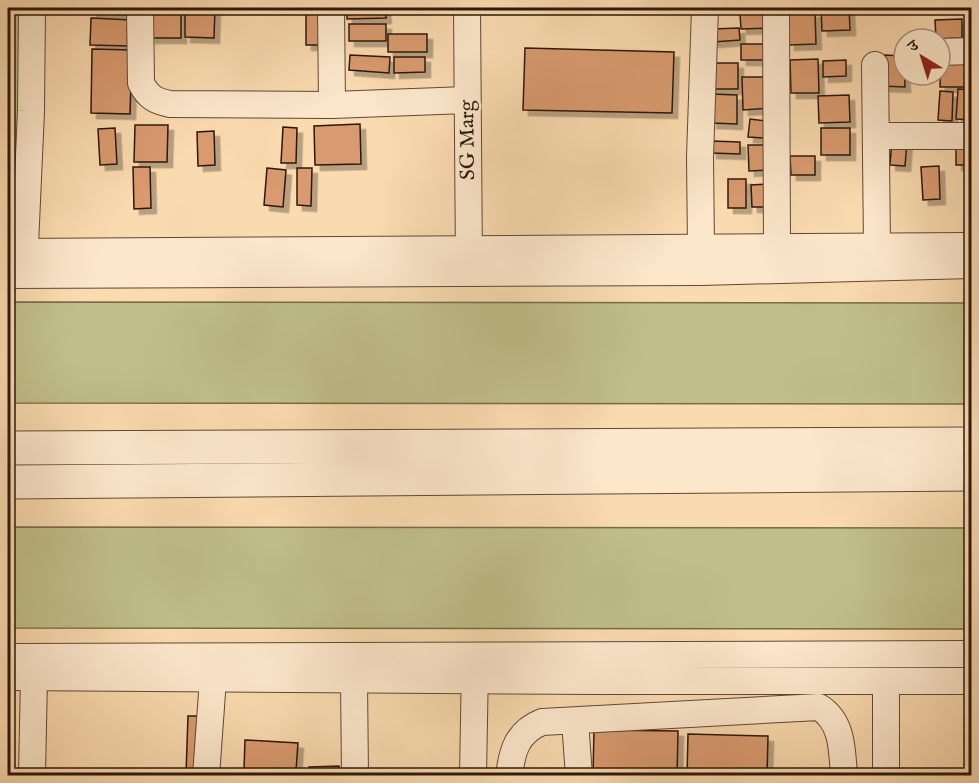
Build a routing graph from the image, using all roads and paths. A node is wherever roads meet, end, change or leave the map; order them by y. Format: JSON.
{"nodes":[{"id":1,"x":33,"y":8,"type":"edge"},
{"id":2,"x":140,"y":8,"type":"edge"},
{"id":3,"x":332,"y":8,"type":"edge"},
{"id":4,"x":467,"y":8,"type":"edge"},
{"id":5,"x":705,"y":8,"type":"edge"},
{"id":6,"x":776,"y":8,"type":"edge"},
{"id":7,"x":972,"y":51,"type":"edge"},
{"id":8,"x":952,"y":52,"type":"edge"},
{"id":9,"x":875,"y":65,"type":"dead end"},
{"id":10,"x":467,"y":100,"type":"junction"},
{"id":11,"x":332,"y":105,"type":"junction"},
{"id":12,"x":876,"y":136,"type":"junction"},
{"id":13,"x":972,"y":136,"type":"edge"},
{"id":14,"x":972,"y":246,"type":"edge"},
{"id":15,"x":701,"y":248,"type":"junction"},
{"id":16,"x":777,"y":248,"type":"junction"},
{"id":17,"x":877,"y":248,"type":"junction"},
{"id":18,"x":469,"y":261,"type":"junction"},
{"id":19,"x":16,"y":263,"type":"edge"},
{"id":20,"x":972,"y":265,"type":"edge"},
{"id":21,"x":972,"y":444,"type":"edge"},
{"id":22,"x":8,"y":448,"type":"edge"},
{"id":23,"x":972,"y":474,"type":"edge"},
{"id":24,"x":8,"y":482,"type":"edge"},
{"id":25,"x":972,"y":654,"type":"edge"},
{"id":26,"x":8,"y":657,"type":"edge"},
{"id":27,"x":475,"y":669,"type":"junction"},
{"id":28,"x":8,"y":677,"type":"edge"},
{"id":29,"x":34,"y":677,"type":"junction"},
{"id":30,"x":213,"y":679,"type":"junction"},
{"id":31,"x":354,"y":680,"type":"junction"},
{"id":32,"x":886,"y":681,"type":"junction"},
{"id":33,"x":972,"y":681,"type":"edge"},
{"id":34,"x":575,"y":721,"type":"junction"},
{"id":35,"x":32,"y":776,"type":"edge"},
{"id":36,"x":206,"y":776,"type":"edge"},
{"id":37,"x":355,"y":776,"type":"edge"},
{"id":38,"x":473,"y":776,"type":"edge"},
{"id":39,"x":509,"y":776,"type":"edge"},
{"id":40,"x":579,"y":776,"type":"edge"},
{"id":41,"x":844,"y":776,"type":"edge"},
{"id":42,"x":886,"y":776,"type":"edge"}],
"edges":[{"from":1,"to":19,"type":"street"},
{"from":2,"to":11,"type":"street"},
{"from":3,"to":11,"type":"street"},
{"from":4,"to":10,"type":"street","name":"SG Marg"},
{"from":5,"to":15,"type":"street"},
{"from":6,"to":16,"type":"street"},
{"from":7,"to":8,"type":"street"},
{"from":9,"to":12,"type":"street"},
{"from":10,"to":11,"type":"street"},
{"from":10,"to":18,"type":"street","name":"SG Marg"},
{"from":12,"to":13,"type":"street"},
{"from":12,"to":17,"type":"street"},
{"from":14,"to":17,"type":"street"},
{"from":15,"to":16,"type":"street"},
{"from":15,"to":18,"type":"street"},
{"from":16,"to":17,"type":"street"},
{"from":18,"to":19,"type":"street"},
{"from":18,"to":20,"type":"street"},
{"from":21,"to":22,"type":"street"},
{"from":23,"to":24,"type":"street"},
{"from":25,"to":27,"type":"street"},
{"from":26,"to":27,"type":"street"},
{"from":27,"to":31,"type":"street"},
{"from":27,"to":32,"type":"street"},
{"from":27,"to":38,"type":"street"},
{"from":28,"to":29,"type":"street"},
{"from":29,"to":30,"type":"street"},
{"from":29,"to":35,"type":"street"},
{"from":30,"to":31,"type":"street"},
{"from":30,"to":36,"type":"street"},
{"from":31,"to":37,"type":"street"},
{"from":32,"to":33,"type":"street"},
{"from":32,"to":42,"type":"street"},
{"from":34,"to":39,"type":"street"},
{"from":34,"to":40,"type":"street"},
{"from":34,"to":41,"type":"street"}]}
